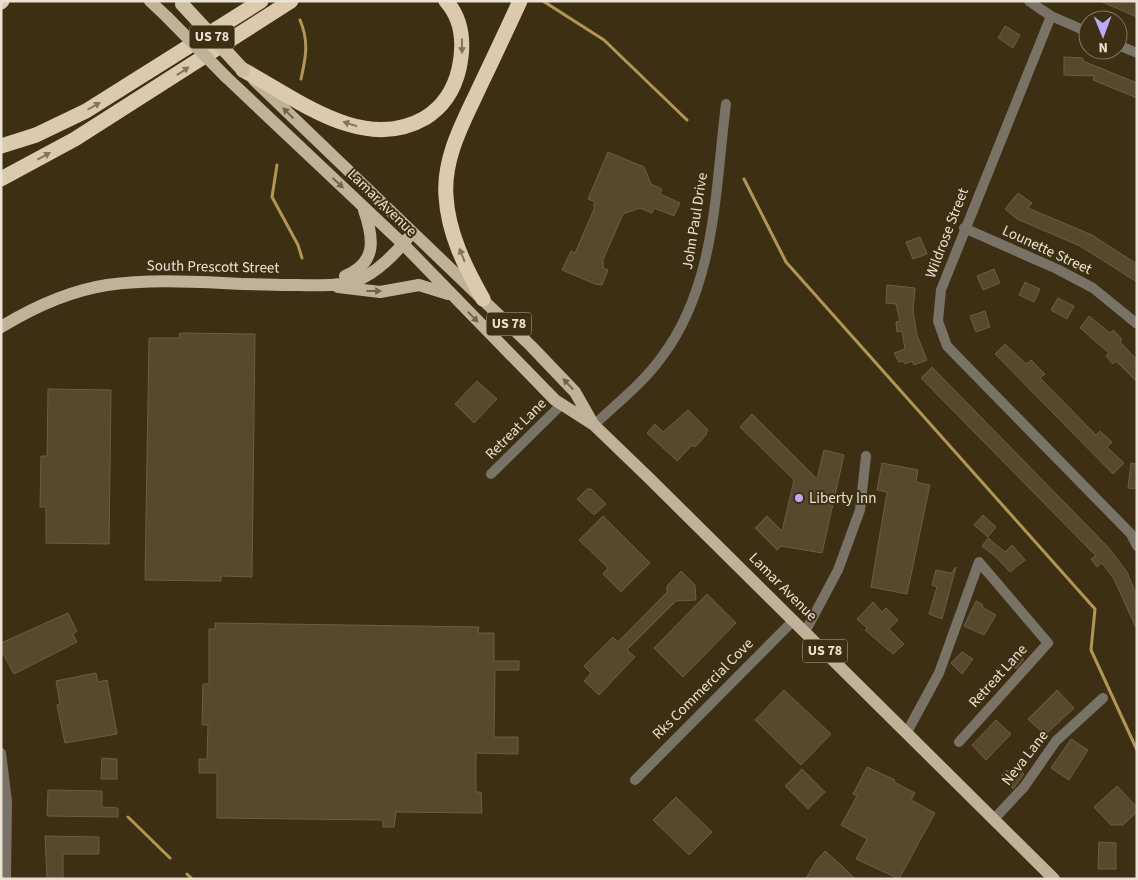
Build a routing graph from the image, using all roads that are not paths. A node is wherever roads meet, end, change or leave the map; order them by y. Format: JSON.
{"nodes":[{"id":1,"x":150,"y":1,"type":"edge"},
{"id":2,"x":261,"y":1,"type":"edge"},
{"id":3,"x":291,"y":1,"type":"edge"},
{"id":4,"x":446,"y":1,"type":"edge"},
{"id":5,"x":520,"y":1,"type":"edge"},
{"id":6,"x":1029,"y":1,"type":"edge"},
{"id":7,"x":182,"y":4,"type":"dead end"},
{"id":8,"x":1051,"y":16,"type":"junction"},
{"id":9,"x":1078,"y":28,"type":"edge"},
{"id":10,"x":243,"y":70,"type":"junction"},
{"id":11,"x":726,"y":104,"type":"dead end"},
{"id":12,"x":1,"y":146,"type":"edge"},
{"id":13,"x":1,"y":179,"type":"edge"},
{"id":14,"x":364,"y":208,"type":"junction"},
{"id":15,"x":964,"y":228,"type":"junction"},
{"id":16,"x":413,"y":231,"type":"junction"},
{"id":17,"x":403,"y":244,"type":"junction"},
{"id":18,"x":325,"y":284,"type":"junction"},
{"id":19,"x":453,"y":296,"type":"junction"},
{"id":20,"x":483,"y":299,"type":"junction"},
{"id":21,"x":1137,"y":324,"type":"edge"},
{"id":22,"x":1,"y":328,"type":"edge"},
{"id":23,"x":562,"y":404,"type":"junction"},
{"id":24,"x":594,"y":425,"type":"junction"},
{"id":25,"x":866,"y":456,"type":"dead end"},
{"id":26,"x":491,"y":474,"type":"dead end"},
{"id":27,"x":1134,"y":531,"type":"edge"},
{"id":28,"x":1137,"y":546,"type":"edge"},
{"id":29,"x":794,"y":620,"type":"junction"},
{"id":30,"x":805,"y":632,"type":"junction"},
{"id":31,"x":1103,"y":698,"type":"dead end"},
{"id":32,"x":906,"y":732,"type":"junction"},
{"id":33,"x":959,"y":742,"type":"dead end"},
{"id":34,"x":1,"y":753,"type":"edge"},
{"id":35,"x":635,"y":780,"type":"dead end"},
{"id":36,"x":994,"y":818,"type":"junction"},
{"id":37,"x":6,"y":879,"type":"edge"},
{"id":38,"x":1054,"y":879,"type":"edge"}],
"edges":[{"from":1,"to":14,"type":"main road","name":"Lamar Avenue","number":"US 78","one_way":true,"bridge":true},
{"from":12,"to":2,"type":"highway","one_way":true},
{"from":13,"to":3,"type":"highway","one_way":true},
{"from":4,"to":10,"type":"highway","one_way":true},
{"from":20,"to":5,"type":"highway","one_way":true},
{"from":6,"to":8,"type":"street"},
{"from":7,"to":10,"type":"highway","name":"Lamar Avenue","number":"US 78","bridge":true},
{"from":8,"to":9,"type":"street"},
{"from":8,"to":15,"type":"street","name":"Wildrose Street"},
{"from":16,"to":10,"type":"main road","name":"Lamar Avenue","number":"US 78","one_way":true},
{"from":11,"to":24,"type":"street","name":"John Paul Drive"},
{"from":14,"to":17,"type":"main road","name":"Lamar Avenue","number":"US 78"},
{"from":14,"to":18,"type":"main road"},
{"from":15,"to":21,"type":"street","name":"Lounette Street"},
{"from":15,"to":27,"type":"street","name":"Wildrose Street"},
{"from":16,"to":17,"type":"main road","name":"South Prescott Street"},
{"from":16,"to":20,"type":"main road","name":"Lamar Avenue","number":"US 78"},
{"from":17,"to":18,"type":"main road","name":"South Prescott Street"},
{"from":17,"to":19,"type":"main road","name":"Lamar Avenue","number":"US 78"},
{"from":18,"to":19,"type":"main road","one_way":true},
{"from":18,"to":22,"type":"main road","name":"South Prescott Street"},
{"from":19,"to":23,"type":"main road","name":"Lamar Avenue","number":"US 78","one_way":true},
{"from":24,"to":20,"type":"main road","name":"Lamar Avenue","number":"US 78","one_way":true},
{"from":23,"to":24,"type":"main road","name":"Lamar Avenue","number":"US 78"},
{"from":23,"to":26,"type":"street","name":"Retreat Lane"},
{"from":24,"to":29,"type":"main road","name":"Lamar Avenue","number":"US 78"},
{"from":25,"to":30,"type":"street"},
{"from":27,"to":28,"type":"street","name":"Wildrose Street"},
{"from":29,"to":30,"type":"main road","name":"Lamar Avenue","number":"US 78"},
{"from":29,"to":35,"type":"street","name":"Rks Commercial Cove"},
{"from":30,"to":32,"type":"main road","name":"Lamar Avenue","number":"US 78"},
{"from":31,"to":36,"type":"street","name":"Neva Lane"},
{"from":32,"to":33,"type":"street","name":"Retreat Lane"},
{"from":32,"to":36,"type":"main road","name":"Lamar Avenue","number":"US 78"},
{"from":34,"to":37,"type":"street"},
{"from":36,"to":38,"type":"main road","name":"Lamar Avenue","number":"US 78"}]}
